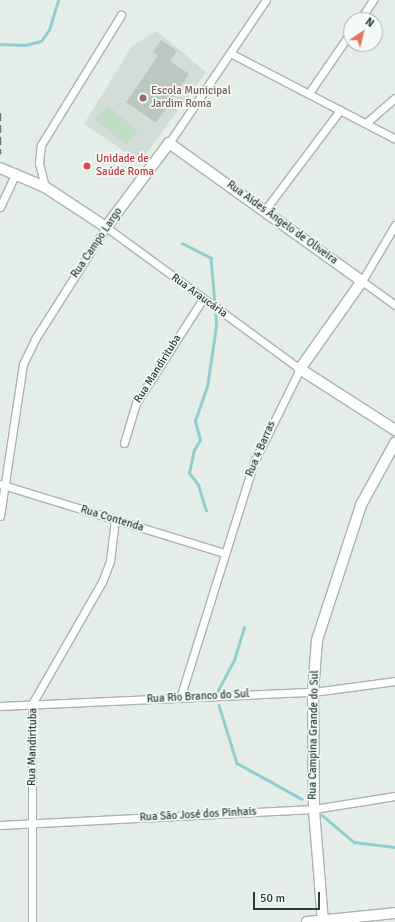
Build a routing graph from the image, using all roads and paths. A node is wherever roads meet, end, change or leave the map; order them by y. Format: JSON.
{"nodes":[{"id":1,"x":266,"y":0,"type":"edge"},
{"id":2,"x":373,"y":0,"type":"edge"},
{"id":3,"x":365,"y":12,"type":"edge"},
{"id":4,"x":121,"y":15,"type":"dead end"},
{"id":5,"x":343,"y":44,"type":"edge"},
{"id":6,"x":232,"y":54,"type":"junction"},
{"id":7,"x":309,"y":93,"type":"junction"},
{"id":8,"x":395,"y":98,"type":"edge"},
{"id":9,"x":340,"y":110,"type":"junction"},
{"id":10,"x":366,"y":123,"type":"junction"},
{"id":11,"x":395,"y":139,"type":"edge"},
{"id":12,"x":169,"y":143,"type":"junction"},
{"id":13,"x":0,"y":168,"type":"edge"},
{"id":14,"x":16,"y":173,"type":"junction"},
{"id":15,"x":45,"y":187,"type":"junction"},
{"id":16,"x":0,"y":207,"type":"edge"},
{"id":17,"x":265,"y":210,"type":"junction"},
{"id":18,"x":395,"y":225,"type":"edge"},
{"id":19,"x":106,"y":227,"type":"junction"},
{"id":20,"x":362,"y":281,"type":"junction"},
{"id":21,"x":202,"y":300,"type":"junction"},
{"id":22,"x":395,"y":305,"type":"edge"},
{"id":23,"x":300,"y":369,"type":"junction"},
{"id":24,"x":395,"y":430,"type":"edge"},
{"id":25,"x":124,"y":443,"type":"dead end"},
{"id":26,"x":395,"y":443,"type":"edge"},
{"id":27,"x":3,"y":485,"type":"edge"},
{"id":28,"x":0,"y":516,"type":"edge"},
{"id":29,"x":115,"y":520,"type":"junction"},
{"id":30,"x":224,"y":553,"type":"junction"},
{"id":31,"x":395,"y":681,"type":"edge"},
{"id":32,"x":313,"y":692,"type":"junction"},
{"id":33,"x":180,"y":698,"type":"junction"},
{"id":34,"x":32,"y":704,"type":"junction"},
{"id":35,"x":0,"y":706,"type":"edge"},
{"id":36,"x":395,"y":796,"type":"edge"},
{"id":37,"x":314,"y":809,"type":"junction"},
{"id":38,"x":32,"y":824,"type":"junction"},
{"id":39,"x":0,"y":825,"type":"edge"},
{"id":40,"x":395,"y":913,"type":"edge"},
{"id":41,"x":323,"y":921,"type":"edge"},
{"id":42,"x":32,"y":922,"type":"edge"},
{"id":43,"x":307,"y":922,"type":"edge"}],
"edges":[{"from":1,"to":6,"type":"street","name":"Rua Campo Largo"},
{"from":2,"to":3,"type":"street"},
{"from":4,"to":15,"type":"street"},
{"from":5,"to":7,"type":"street"},
{"from":6,"to":7,"type":"street"},
{"from":6,"to":12,"type":"street","name":"Rua Campo Largo"},
{"from":7,"to":9,"type":"street"},
{"from":8,"to":10,"type":"street"},
{"from":9,"to":10,"type":"street"},
{"from":9,"to":17,"type":"street"},
{"from":10,"to":11,"type":"street"},
{"from":12,"to":17,"type":"street","name":"Rua Aides Ângelo de Oliveira"},
{"from":12,"to":19,"type":"street","name":"Rua Campo Largo"},
{"from":13,"to":14,"type":"street","name":"Rua Araucária"},
{"from":14,"to":15,"type":"street","name":"Rua Araucária"},
{"from":14,"to":16,"type":"street"},
{"from":15,"to":19,"type":"street","name":"Rua Araucária"},
{"from":17,"to":20,"type":"street","name":"Rua Aides Ângelo de Oliveira"},
{"from":18,"to":20,"type":"street","name":"Rua 4 Barras"},
{"from":19,"to":21,"type":"street","name":"Rua Araucária"},
{"from":19,"to":27,"type":"street","name":"Rua Campo Largo"},
{"from":20,"to":22,"type":"street","name":"Rua Aides Ângelo de Oliveira"},
{"from":20,"to":23,"type":"street","name":"Rua 4 Barras"},
{"from":21,"to":23,"type":"street","name":"Rua Araucária"},
{"from":21,"to":25,"type":"street","name":"Rua Mandirituba"},
{"from":23,"to":24,"type":"street","name":"Rua Araucária"},
{"from":23,"to":30,"type":"street","name":"Rua 4 Barras"},
{"from":26,"to":32,"type":"street","name":"Rua Campina Grande do Sul"},
{"from":27,"to":28,"type":"street","name":"Rua Campo Largo"},
{"from":27,"to":29,"type":"street","name":"Rua Contenda"},
{"from":29,"to":30,"type":"street","name":"Rua Contenda"},
{"from":29,"to":34,"type":"street","name":"Rua Mandirituba"},
{"from":30,"to":33,"type":"street","name":"Rua 4 Barras"},
{"from":31,"to":32,"type":"street","name":"Rua Rio Branco do Sul"},
{"from":32,"to":33,"type":"street","name":"Rua Rio Branco do Sul"},
{"from":32,"to":37,"type":"street","name":"Rua Campina Grande do Sul"},
{"from":33,"to":34,"type":"street","name":"Rua Rio Branco do Sul"},
{"from":34,"to":35,"type":"street","name":"Rua Rio Branco do Sul"},
{"from":34,"to":38,"type":"street","name":"Rua Mandirituba"},
{"from":36,"to":37,"type":"street","name":"Rua São José dos Pinhais"},
{"from":37,"to":38,"type":"street","name":"Rua São José dos Pinhais"},
{"from":37,"to":41,"type":"street","name":"Rua Campina Grande do Sul"},
{"from":38,"to":39,"type":"street","name":"Rua São José dos Pinhais"},
{"from":38,"to":42,"type":"street","name":"Rua Mandirituba"},
{"from":40,"to":41,"type":"street"},
{"from":41,"to":43,"type":"street"}]}
